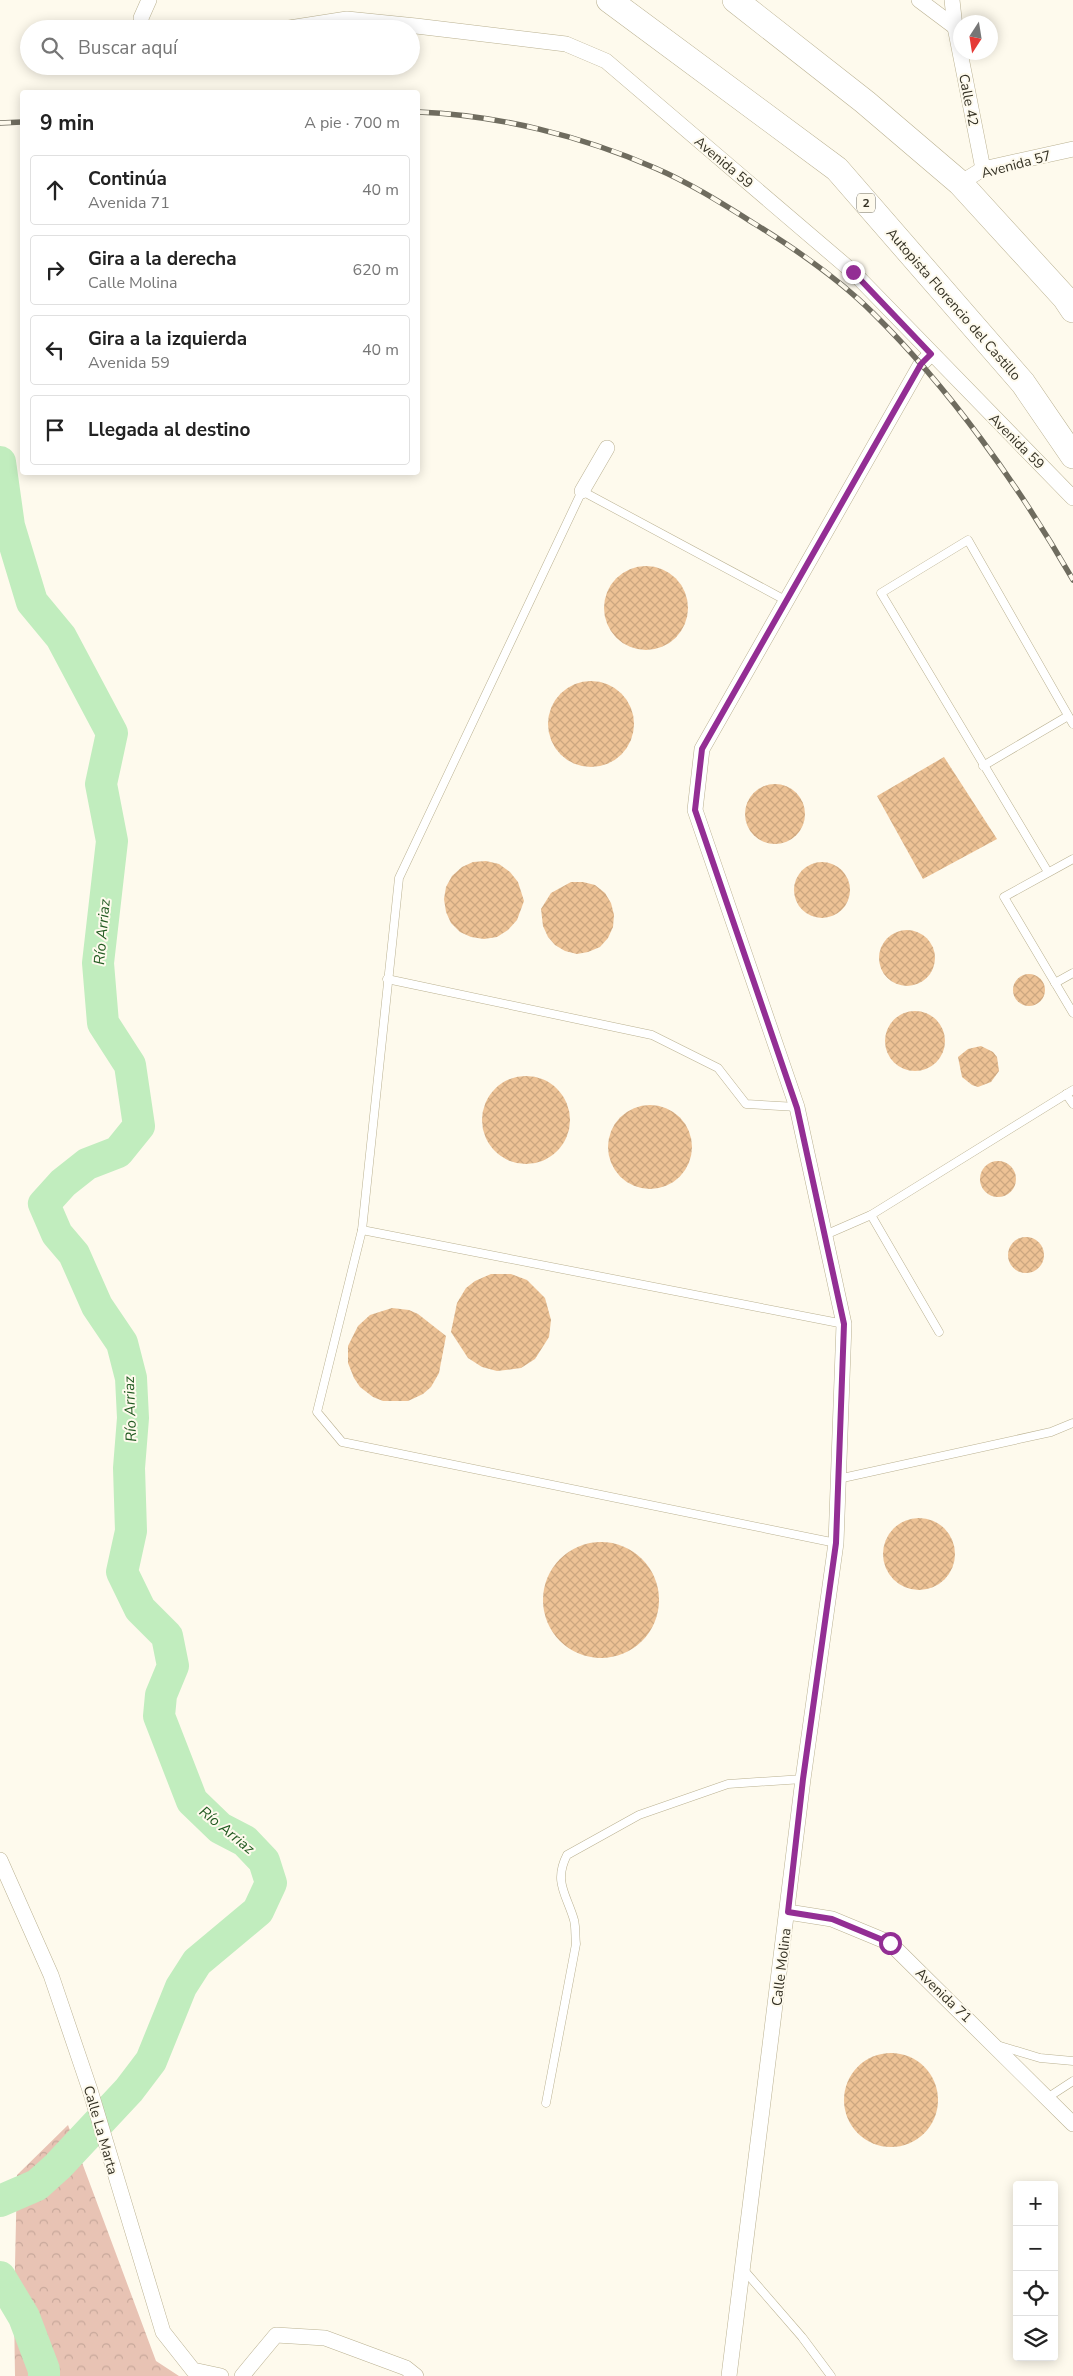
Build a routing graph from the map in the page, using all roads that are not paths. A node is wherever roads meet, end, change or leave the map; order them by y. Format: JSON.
{"nodes":[{"id":1,"x":149,"y":0,"type":"edge"},
{"id":2,"x":609,"y":0,"type":"edge"},
{"id":3,"x":735,"y":0,"type":"edge"},
{"id":4,"x":920,"y":0,"type":"edge"},
{"id":5,"x":952,"y":0,"type":"edge"},
{"id":6,"x":954,"y":15,"type":"edge"},
{"id":7,"x":141,"y":20,"type":"edge"},
{"id":8,"x":340,"y":20,"type":"edge"},
{"id":9,"x":357,"y":20,"type":"edge"},
{"id":10,"x":953,"y":25,"type":"edge"},
{"id":11,"x":420,"y":27,"type":"edge"},
{"id":12,"x":962,"y":60,"type":"edge"},
{"id":13,"x":1073,"y":149,"type":"edge"},
{"id":14,"x":983,"y":169,"type":"junction"},
{"id":15,"x":960,"y":183,"type":"junction"},
{"id":16,"x":1073,"y":310,"type":"edge"},
{"id":17,"x":931,"y":354,"type":"junction"},
{"id":18,"x":608,"y":448,"type":"dead end"},
{"id":19,"x":1073,"y":456,"type":"edge"},
{"id":20,"x":582,"y":491,"type":"junction"},
{"id":21,"x":1073,"y":498,"type":"edge"},
{"id":22,"x":785,"y":600,"type":"junction"},
{"id":23,"x":1068,"y":716,"type":"junction"},
{"id":24,"x":1073,"y":724,"type":"edge"},
{"id":25,"x":983,"y":766,"type":"junction"},
{"id":26,"x":1073,"y":859,"type":"edge"},
{"id":27,"x":1048,"y":872,"type":"junction"},
{"id":28,"x":1073,"y":973,"type":"edge"},
{"id":29,"x":387,"y":979,"type":"junction"},
{"id":30,"x":1055,"y":983,"type":"junction"},
{"id":31,"x":1073,"y":1013,"type":"edge"},
{"id":32,"x":1070,"y":1092,"type":"edge"},
{"id":33,"x":1073,"y":1104,"type":"edge"},
{"id":34,"x":797,"y":1108,"type":"junction"},
{"id":35,"x":870,"y":1215,"type":"junction"},
{"id":36,"x":362,"y":1230,"type":"junction"},
{"id":37,"x":825,"y":1235,"type":"junction"},
{"id":38,"x":844,"y":1324,"type":"junction"},
{"id":39,"x":939,"y":1332,"type":"dead end"},
{"id":40,"x":1073,"y":1423,"type":"edge"},
{"id":41,"x":838,"y":1479,"type":"junction"},
{"id":42,"x":836,"y":1543,"type":"junction"},
{"id":43,"x":803,"y":1779,"type":"junction"},
{"id":44,"x":0,"y":1860,"type":"edge"},
{"id":45,"x":788,"y":1912,"type":"junction"},
{"id":46,"x":994,"y":2044,"type":"junction"},
{"id":47,"x":1073,"y":2061,"type":"edge"},
{"id":48,"x":1073,"y":2081,"type":"edge"},
{"id":49,"x":1046,"y":2098,"type":"junction"},
{"id":50,"x":546,"y":2103,"type":"dead end"},
{"id":51,"x":1073,"y":2124,"type":"edge"},
{"id":52,"x":744,"y":2269,"type":"junction"},
{"id":53,"x":221,"y":2376,"type":"edge"},
{"id":54,"x":242,"y":2376,"type":"edge"},
{"id":55,"x":416,"y":2376,"type":"edge"},
{"id":56,"x":729,"y":2376,"type":"edge"},
{"id":57,"x":831,"y":2376,"type":"edge"}],
"edges":[{"from":1,"to":7,"type":"street"},
{"from":2,"to":19,"type":"highway","name":"Autopista Florencio del Castillo","number":"2"},
{"from":3,"to":15,"type":"highway"},
{"from":4,"to":10,"type":"street"},
{"from":5,"to":6,"type":"street","name":"Calle 42"},
{"from":8,"to":9,"type":"street","name":"Avenida 59"},
{"from":11,"to":17,"type":"street","name":"Avenida 59"},
{"from":12,"to":14,"type":"street","name":"Calle 42"},
{"from":13,"to":14,"type":"street","name":"Avenida 57"},
{"from":14,"to":15,"type":"street","name":"Avenida 57"},
{"from":15,"to":16,"type":"highway"},
{"from":17,"to":21,"type":"street","name":"Avenida 59"},
{"from":17,"to":22,"type":"street","name":"Calle Molina"},
{"from":18,"to":20,"type":"street"},
{"from":20,"to":22,"type":"lane"},
{"from":20,"to":29,"type":"lane"},
{"from":22,"to":34,"type":"street","name":"Calle Molina"},
{"from":23,"to":24,"type":"lane"},
{"from":23,"to":25,"type":"lane"},
{"from":23,"to":25,"type":"lane"},
{"from":25,"to":27,"type":"lane"},
{"from":26,"to":27,"type":"lane"},
{"from":27,"to":30,"type":"lane"},
{"from":28,"to":30,"type":"lane"},
{"from":29,"to":34,"type":"lane"},
{"from":29,"to":36,"type":"lane"},
{"from":30,"to":31,"type":"lane"},
{"from":32,"to":33,"type":"lane"},
{"from":32,"to":35,"type":"lane"},
{"from":34,"to":37,"type":"street","name":"Calle Molina"},
{"from":35,"to":37,"type":"lane"},
{"from":35,"to":39,"type":"lane"},
{"from":36,"to":38,"type":"lane"},
{"from":36,"to":42,"type":"lane"},
{"from":37,"to":38,"type":"street","name":"Calle Molina"},
{"from":38,"to":41,"type":"street","name":"Calle Molina"},
{"from":40,"to":41,"type":"lane"},
{"from":41,"to":42,"type":"street","name":"Calle Molina"},
{"from":42,"to":43,"type":"street","name":"Calle Molina"},
{"from":43,"to":45,"type":"street","name":"Calle Molina"},
{"from":43,"to":50,"type":"lane"},
{"from":44,"to":53,"type":"street","name":"Calle La Marta"},
{"from":45,"to":46,"type":"street","name":"Avenida 71"},
{"from":45,"to":52,"type":"street","name":"Calle Molina"},
{"from":46,"to":47,"type":"lane"},
{"from":46,"to":49,"type":"street","name":"Avenida 71"},
{"from":48,"to":49,"type":"lane"},
{"from":49,"to":51,"type":"street","name":"Avenida 71"},
{"from":52,"to":56,"type":"street","name":"Calle Molina"},
{"from":52,"to":57,"type":"lane"},
{"from":54,"to":55,"type":"street"}]}
